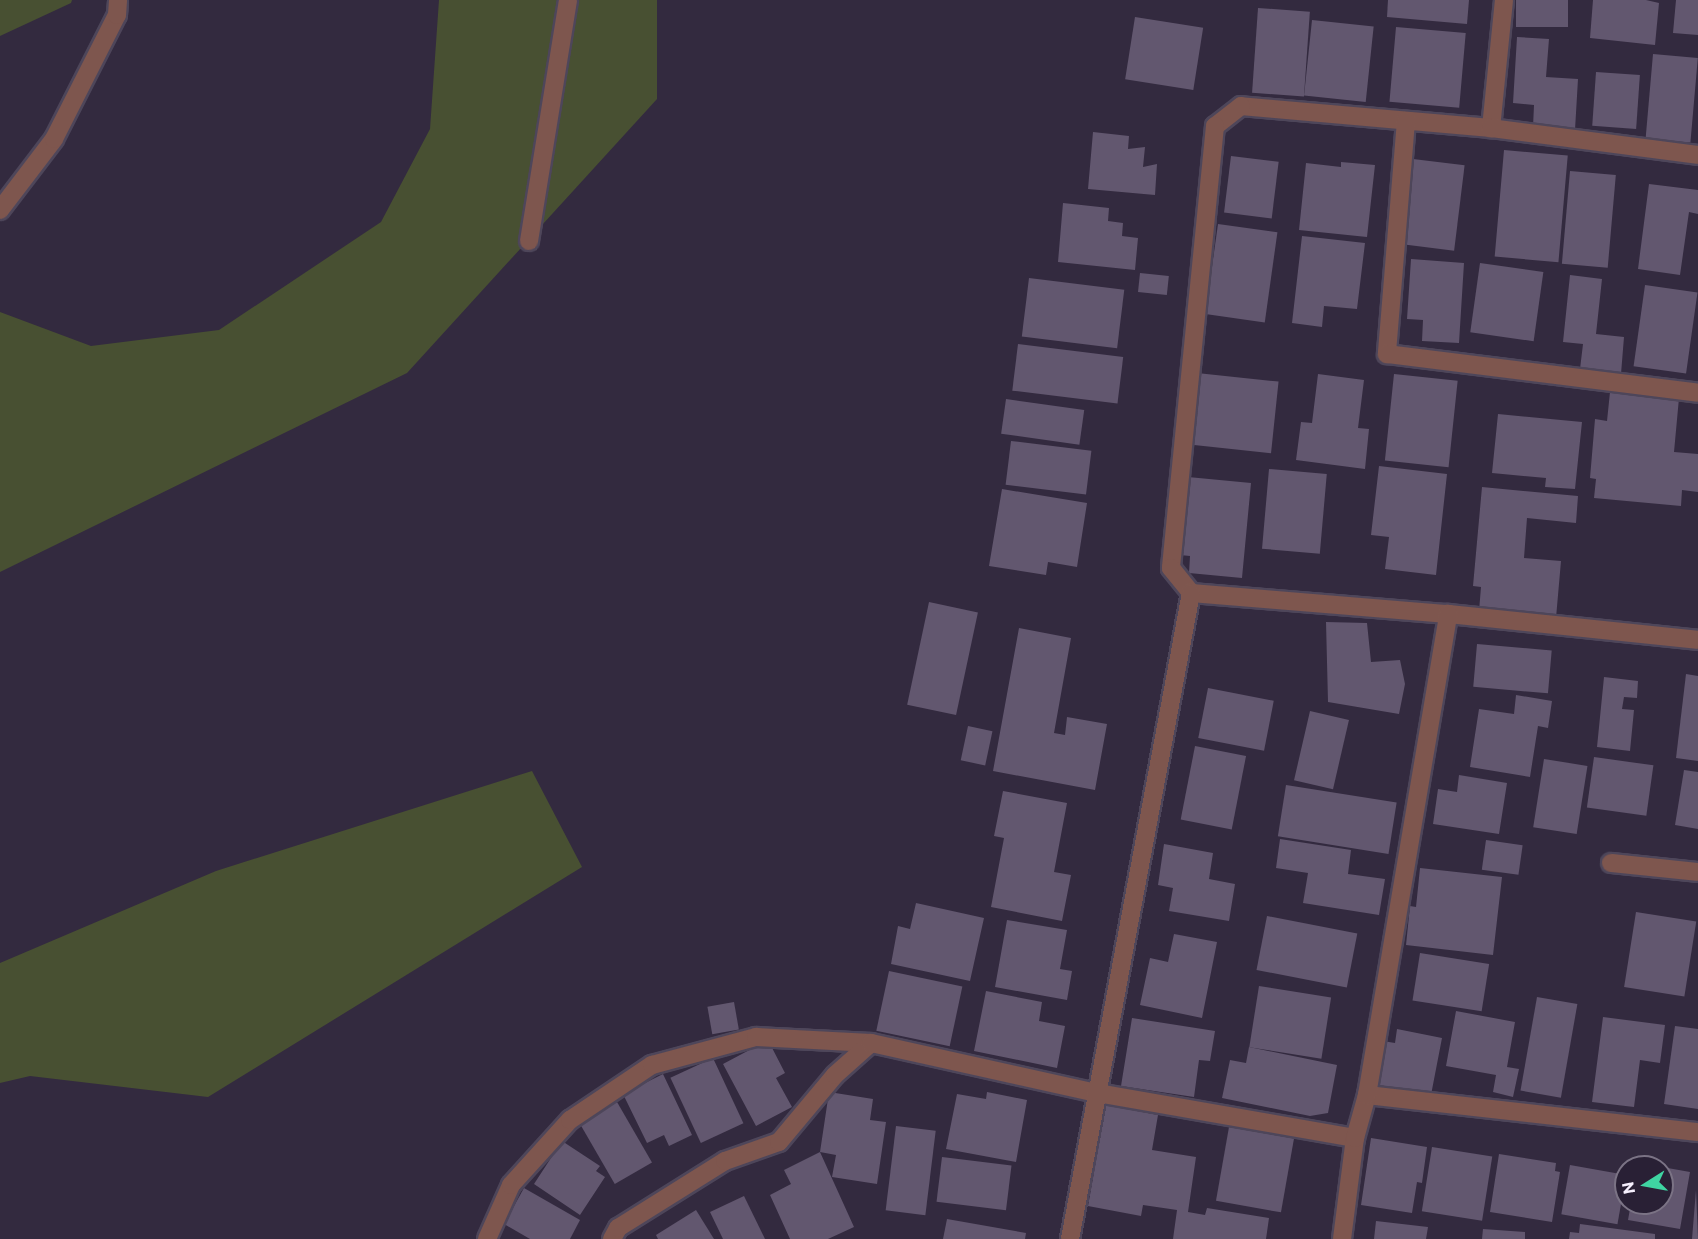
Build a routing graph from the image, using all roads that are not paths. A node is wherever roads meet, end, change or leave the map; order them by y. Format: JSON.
{"nodes":[{"id":1,"x":118,"y":0,"type":"edge"},
{"id":2,"x":567,"y":0,"type":"edge"},
{"id":3,"x":1504,"y":0,"type":"edge"},
{"id":4,"x":1406,"y":121,"type":"junction"},
{"id":5,"x":1491,"y":129,"type":"junction"},
{"id":6,"x":1698,"y":155,"type":"edge"},
{"id":7,"x":0,"y":210,"type":"edge"},
{"id":8,"x":529,"y":241,"type":"dead end"},
{"id":9,"x":1698,"y":393,"type":"edge"},
{"id":10,"x":1191,"y":593,"type":"junction"},
{"id":11,"x":1448,"y":614,"type":"junction"},
{"id":12,"x":1698,"y":640,"type":"edge"},
{"id":13,"x":1611,"y":863,"type":"dead end"},
{"id":14,"x":1698,"y":872,"type":"edge"},
{"id":15,"x":871,"y":1043,"type":"junction"},
{"id":16,"x":1097,"y":1093,"type":"junction"},
{"id":17,"x":1367,"y":1095,"type":"junction"},
{"id":18,"x":1698,"y":1132,"type":"edge"},
{"id":19,"x":1355,"y":1138,"type":"junction"},
{"id":20,"x":487,"y":1239,"type":"edge"},
{"id":21,"x":612,"y":1239,"type":"edge"},
{"id":22,"x":1070,"y":1239,"type":"edge"},
{"id":23,"x":1342,"y":1239,"type":"edge"}],
"edges":[{"from":1,"to":7,"type":"street"},
{"from":2,"to":8,"type":"street"},
{"from":3,"to":5,"type":"street"},
{"from":4,"to":5,"type":"street"},
{"from":4,"to":9,"type":"street"},
{"from":4,"to":10,"type":"street"},
{"from":5,"to":6,"type":"street"},
{"from":10,"to":11,"type":"street"},
{"from":10,"to":16,"type":"street"},
{"from":11,"to":12,"type":"street"},
{"from":11,"to":17,"type":"street"},
{"from":13,"to":14,"type":"street"},
{"from":15,"to":16,"type":"street"},
{"from":15,"to":20,"type":"street"},
{"from":15,"to":21,"type":"street"},
{"from":16,"to":19,"type":"street"},
{"from":16,"to":22,"type":"street"},
{"from":17,"to":18,"type":"street"},
{"from":17,"to":19,"type":"street"},
{"from":19,"to":23,"type":"street"}]}
